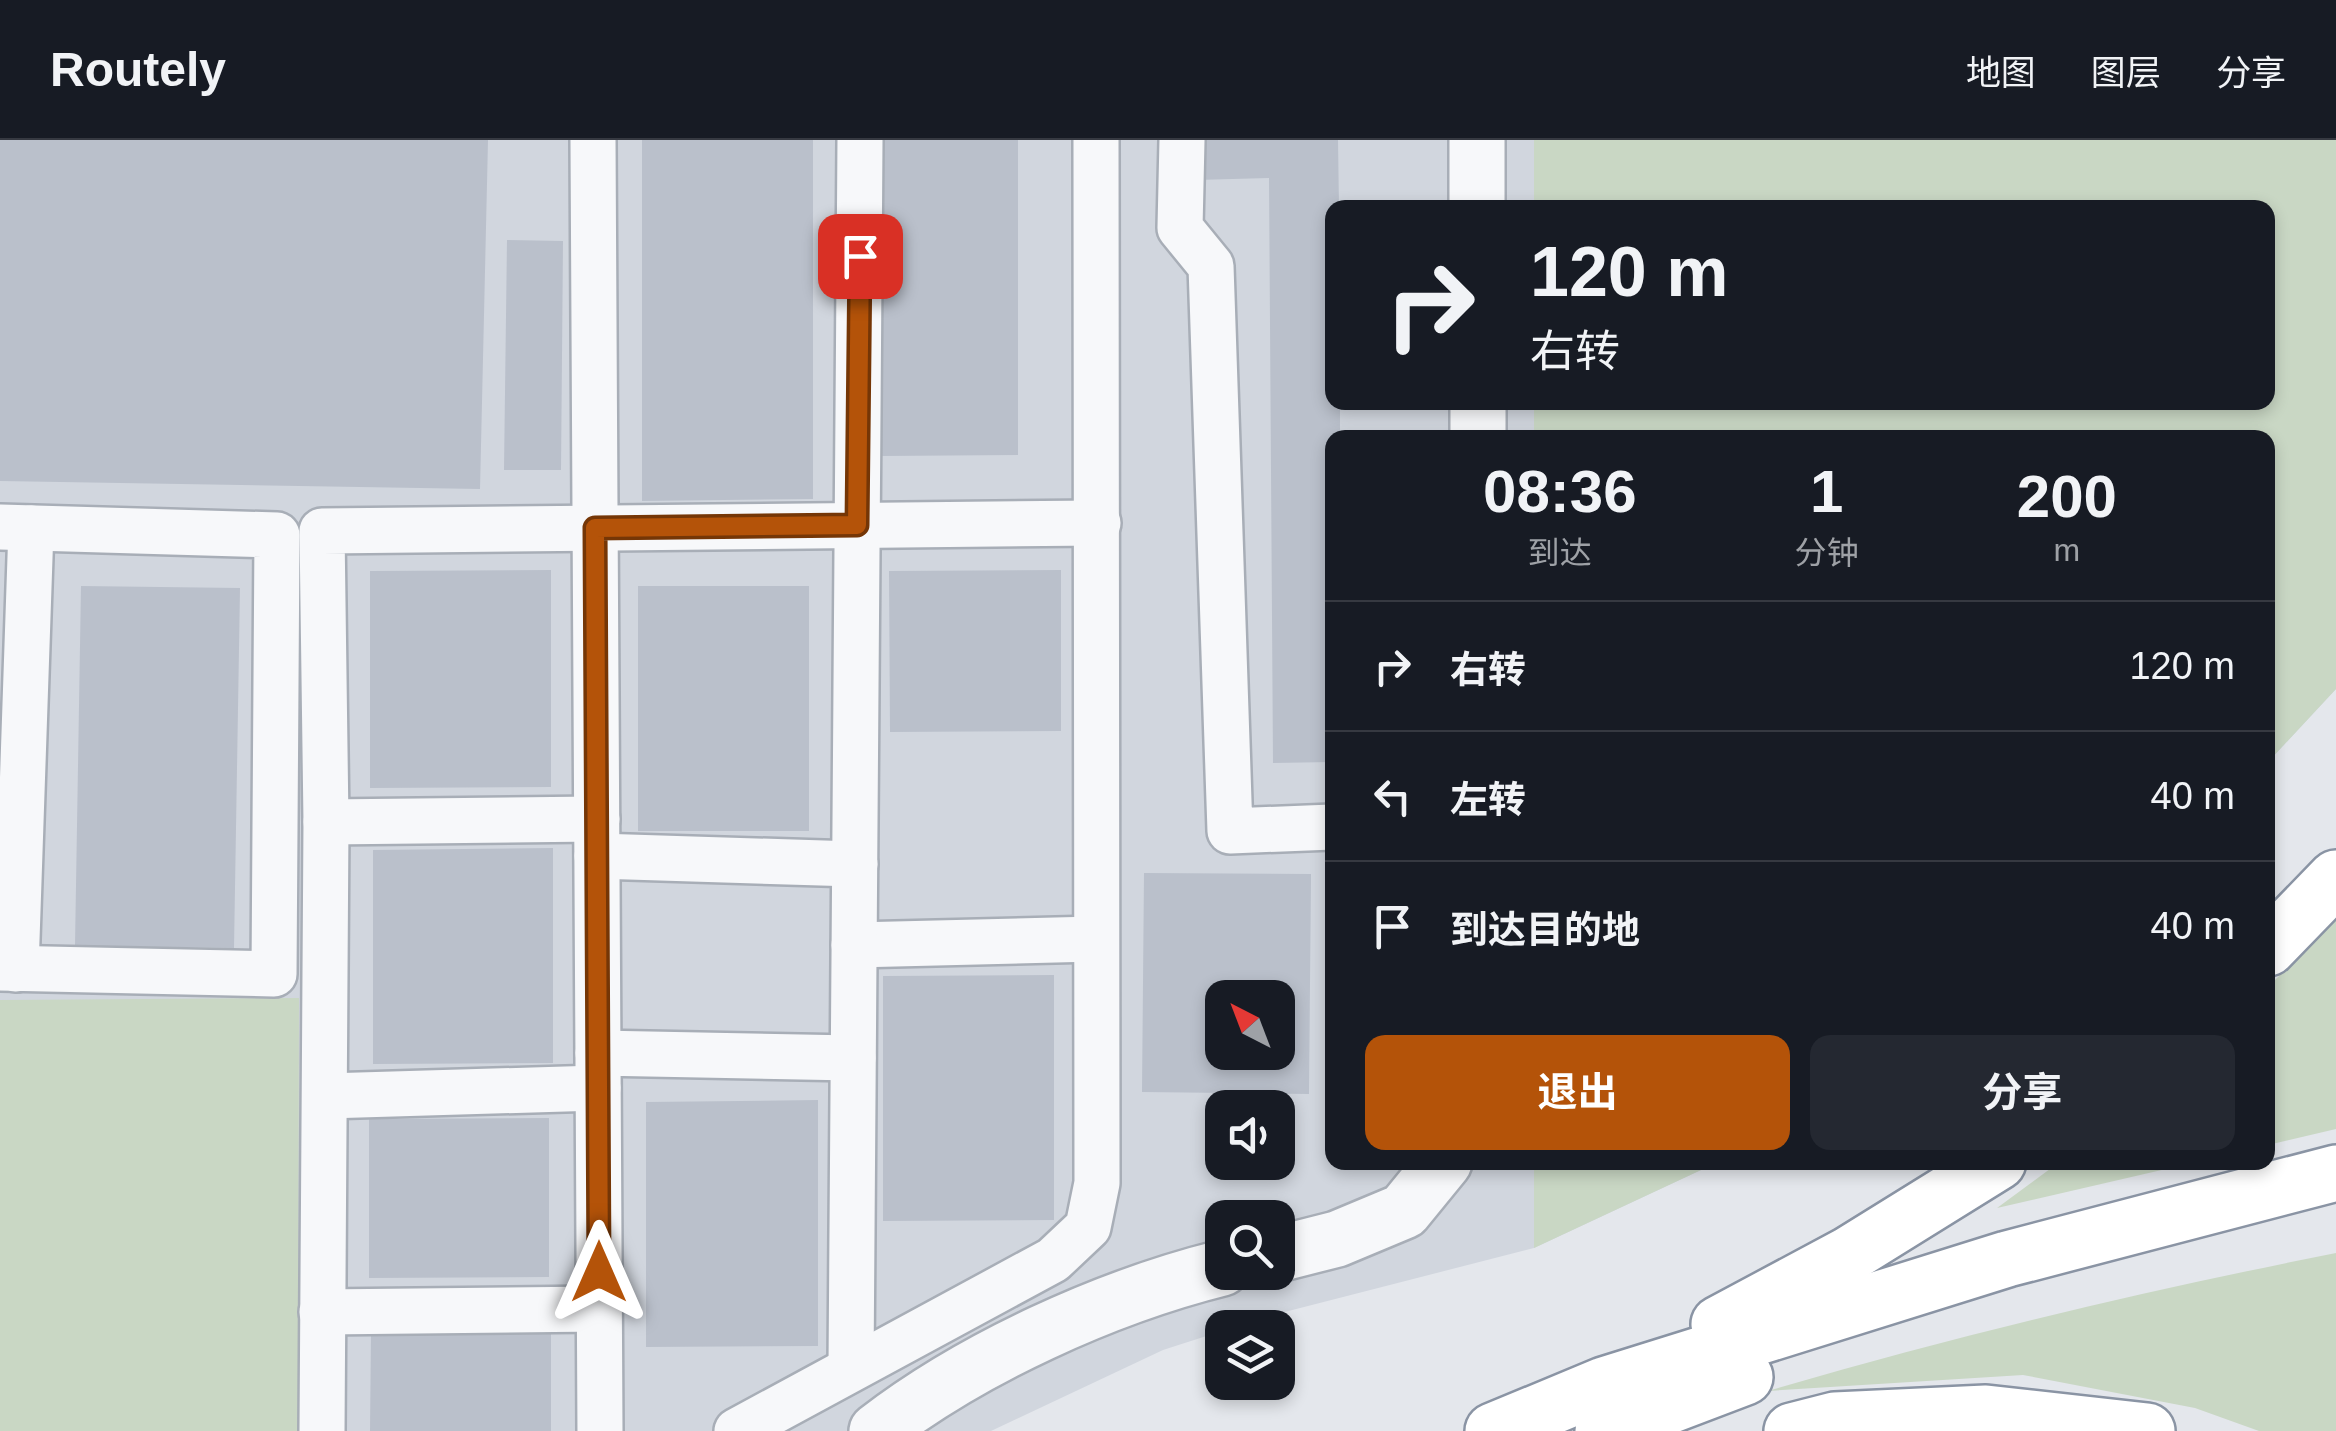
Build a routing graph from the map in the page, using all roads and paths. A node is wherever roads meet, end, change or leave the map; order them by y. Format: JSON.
{"nodes":[{"id":1,"x":592,"y":140,"type":"edge"},
{"id":2,"x":860,"y":140,"type":"edge"},
{"id":3,"x":1096,"y":140,"type":"edge"},
{"id":4,"x":1182,"y":140,"type":"edge"},
{"id":5,"x":1477,"y":140,"type":"edge"},
{"id":6,"x":1478,"y":200,"type":"edge"},
{"id":7,"x":1098,"y":523,"type":"junction"},
{"id":8,"x":857,"y":525,"type":"junction"},
{"id":9,"x":16,"y":528,"type":"edge"},
{"id":10,"x":595,"y":528,"type":"junction"},
{"id":11,"x":326,"y":822,"type":"junction"},
{"id":12,"x":1325,"y":826,"type":"edge"},
{"id":13,"x":597,"y":838,"type":"junction"},
{"id":14,"x":855,"y":864,"type":"junction"},
{"id":15,"x":2336,"y":878,"type":"edge"},
{"id":16,"x":1095,"y":939,"type":"junction"},
{"id":17,"x":2275,"y":941,"type":"edge"},
{"id":18,"x":854,"y":944,"type":"junction"},
{"id":19,"x":8,"y":969,"type":"edge"},
{"id":20,"x":853,"y":1058,"type":"junction"},
{"id":21,"x":598,"y":1070,"type":"junction"},
{"id":22,"x":326,"y":1096,"type":"junction"},
{"id":23,"x":1437,"y":1170,"type":"edge"},
{"id":24,"x":1985,"y":1170,"type":"edge"},
{"id":25,"x":2336,"y":1173,"type":"edge"},
{"id":26,"x":2336,"y":1203,"type":"edge"},
{"id":27,"x":1295,"y":1250,"type":"edge"},
{"id":28,"x":1205,"y":1273,"type":"edge"},
{"id":29,"x":599,"y":1309,"type":"junction"},
{"id":30,"x":322,"y":1312,"type":"junction"},
{"id":31,"x":851,"y":1368,"type":"junction"},
{"id":32,"x":1603,"y":1408,"type":"edge"},
{"id":33,"x":322,"y":1431,"type":"edge"},
{"id":34,"x":600,"y":1431,"type":"edge"},
{"id":35,"x":737,"y":1431,"type":"edge"},
{"id":36,"x":877,"y":1431,"type":"edge"},
{"id":37,"x":1493,"y":1431,"type":"edge"},
{"id":38,"x":1792,"y":1431,"type":"edge"},
{"id":39,"x":2147,"y":1431,"type":"edge"}],
"edges":[{"from":1,"to":10,"type":"street"},
{"from":2,"to":8,"type":"street"},
{"from":3,"to":7,"type":"street"},
{"from":4,"to":12,"type":"street"},
{"from":5,"to":6,"type":"street"},
{"from":7,"to":8,"type":"street"},
{"from":7,"to":16,"type":"street"},
{"from":8,"to":10,"type":"street"},
{"from":8,"to":14,"type":"street"},
{"from":9,"to":19,"type":"street"},
{"from":9,"to":19,"type":"street"},
{"from":10,"to":11,"type":"street"},
{"from":10,"to":13,"type":"street"},
{"from":11,"to":13,"type":"street"},
{"from":11,"to":22,"type":"street"},
{"from":13,"to":14,"type":"street"},
{"from":13,"to":21,"type":"street"},
{"from":14,"to":18,"type":"street"},
{"from":15,"to":17,"type":"highway"},
{"from":16,"to":18,"type":"street"},
{"from":16,"to":31,"type":"street"},
{"from":18,"to":20,"type":"street"},
{"from":20,"to":21,"type":"street"},
{"from":20,"to":31,"type":"street"},
{"from":21,"to":22,"type":"street"},
{"from":21,"to":29,"type":"street"},
{"from":22,"to":30,"type":"street"},
{"from":23,"to":27,"type":"street"},
{"from":24,"to":32,"type":"highway"},
{"from":25,"to":32,"type":"highway"},
{"from":26,"to":32,"type":"highway"},
{"from":28,"to":36,"type":"street"},
{"from":29,"to":30,"type":"street"},
{"from":29,"to":34,"type":"street"},
{"from":30,"to":33,"type":"street"},
{"from":31,"to":35,"type":"street"},
{"from":32,"to":37,"type":"highway"},
{"from":38,"to":39,"type":"highway"}]}
